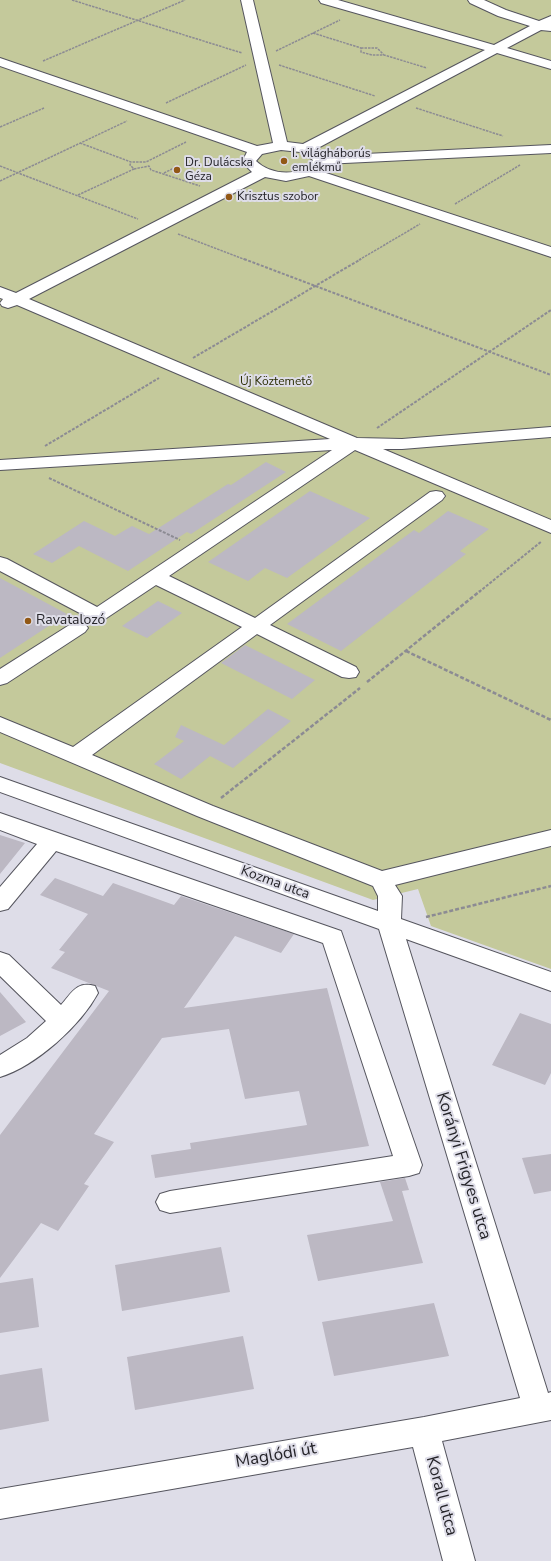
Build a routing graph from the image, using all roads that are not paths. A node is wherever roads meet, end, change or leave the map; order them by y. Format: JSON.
{"nodes":[{"id":1,"x":247,"y":0,"type":"edge"},
{"id":2,"x":325,"y":0,"type":"edge"},
{"id":3,"x":474,"y":0,"type":"edge"},
{"id":4,"x":547,"y":25,"type":"edge"},
{"id":5,"x":495,"y":48,"type":"junction"},
{"id":6,"x":0,"y":62,"type":"edge"},
{"id":7,"x":551,"y":65,"type":"edge"},
{"id":8,"x":281,"y":146,"type":"junction"},
{"id":9,"x":305,"y":149,"type":"junction"},
{"id":10,"x":549,"y":149,"type":"edge"},
{"id":11,"x":257,"y":152,"type":"junction"},
{"id":12,"x":320,"y":160,"type":"junction"},
{"id":13,"x":310,"y":172,"type":"junction"},
{"id":14,"x":262,"y":173,"type":"junction"},
{"id":15,"x":551,"y":252,"type":"edge"},
{"id":16,"x":0,"y":292,"type":"edge"},
{"id":17,"x":16,"y":299,"type":"junction"},
{"id":18,"x":0,"y":307,"type":"edge"},
{"id":19,"x":551,"y":432,"type":"edge"},
{"id":20,"x":355,"y":443,"type":"junction"},
{"id":21,"x":8,"y":464,"type":"edge"},
{"id":22,"x":436,"y":496,"type":"dead end"},
{"id":23,"x":548,"y":533,"type":"edge"},
{"id":24,"x":0,"y":563,"type":"edge"},
{"id":25,"x":155,"y":577,"type":"junction"},
{"id":26,"x":256,"y":626,"type":"junction"},
{"id":27,"x":78,"y":628,"type":"dead end"},
{"id":28,"x":349,"y":672,"type":"dead end"},
{"id":29,"x":0,"y":678,"type":"edge"},
{"id":30,"x":0,"y":724,"type":"edge"},
{"id":31,"x":75,"y":756,"type":"junction"},
{"id":32,"x":0,"y":784,"type":"edge"},
{"id":33,"x":0,"y":821,"type":"edge"},
{"id":34,"x":551,"y":838,"type":"edge"},
{"id":35,"x":52,"y":841,"type":"junction"},
{"id":36,"x":381,"y":880,"type":"junction"},
{"id":37,"x":0,"y":903,"type":"edge"},
{"id":38,"x":388,"y":924,"type":"junction"},
{"id":39,"x":0,"y":961,"type":"edge"},
{"id":40,"x":551,"y":982,"type":"edge"},
{"id":41,"x":86,"y":993,"type":"dead end"},
{"id":42,"x":62,"y":1022,"type":"junction"},
{"id":43,"x":0,"y":1068,"type":"edge"},
{"id":44,"x":170,"y":1202,"type":"dead end"},
{"id":45,"x":545,"y":1407,"type":"edge"},
{"id":46,"x":424,"y":1431,"type":"junction"},
{"id":47,"x":0,"y":1504,"type":"edge"},
{"id":48,"x":459,"y":1561,"type":"edge"}],
"edges":[{"from":1,"to":8,"type":"street"},
{"from":2,"to":5,"type":"street"},
{"from":3,"to":4,"type":"street"},
{"from":4,"to":5,"type":"street"},
{"from":5,"to":7,"type":"street"},
{"from":5,"to":9,"type":"street"},
{"from":6,"to":11,"type":"street"},
{"from":8,"to":9,"type":"street"},
{"from":8,"to":11,"type":"street"},
{"from":9,"to":12,"type":"street"},
{"from":10,"to":12,"type":"street"},
{"from":11,"to":14,"type":"street"},
{"from":12,"to":13,"type":"street"},
{"from":13,"to":14,"type":"street"},
{"from":13,"to":15,"type":"street"},
{"from":14,"to":17,"type":"street"},
{"from":16,"to":17,"type":"street"},
{"from":17,"to":18,"type":"street"},
{"from":17,"to":20,"type":"street"},
{"from":19,"to":20,"type":"street"},
{"from":20,"to":21,"type":"street"},
{"from":20,"to":23,"type":"street"},
{"from":20,"to":25,"type":"street"},
{"from":22,"to":26,"type":"street"},
{"from":24,"to":25,"type":"street"},
{"from":25,"to":26,"type":"street"},
{"from":26,"to":28,"type":"street"},
{"from":26,"to":31,"type":"street"},
{"from":27,"to":29,"type":"street"},
{"from":30,"to":31,"type":"street"},
{"from":31,"to":36,"type":"street"},
{"from":32,"to":38,"type":"street","name":"Kozma utca"},
{"from":33,"to":35,"type":"street"},
{"from":34,"to":36,"type":"street"},
{"from":35,"to":37,"type":"street"},
{"from":35,"to":44,"type":"street"},
{"from":36,"to":38,"type":"street"},
{"from":38,"to":40,"type":"street","name":"Kozma utca"},
{"from":38,"to":45,"type":"street","name":"Korányi Frigyes utca"},
{"from":39,"to":42,"type":"street"},
{"from":41,"to":42,"type":"street"},
{"from":42,"to":43,"type":"street"},
{"from":45,"to":46,"type":"street","name":"Maglódi út"},
{"from":46,"to":47,"type":"street","name":"Maglódi út"},
{"from":46,"to":48,"type":"street","name":"Korall utca"}]}
